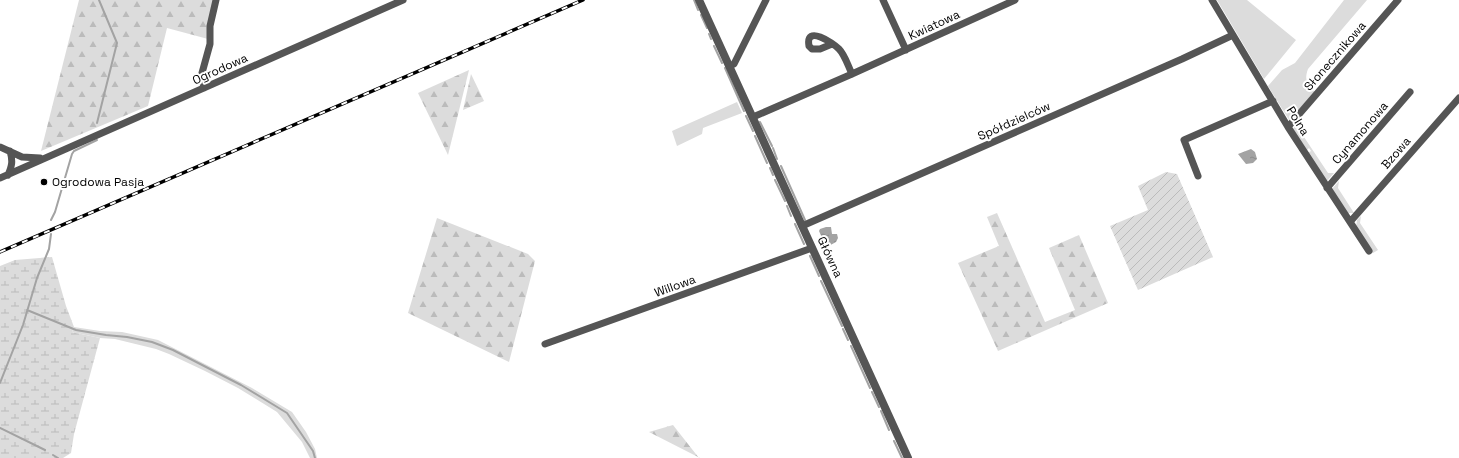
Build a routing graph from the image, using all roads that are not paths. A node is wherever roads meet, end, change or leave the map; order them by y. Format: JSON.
{"nodes":[{"id":1,"x":216,"y":0,"type":"edge"},
{"id":2,"x":404,"y":0,"type":"edge"},
{"id":3,"x":699,"y":0,"type":"edge"},
{"id":4,"x":766,"y":0,"type":"edge"},
{"id":5,"x":883,"y":0,"type":"edge"},
{"id":6,"x":1015,"y":0,"type":"edge"},
{"id":7,"x":1212,"y":0,"type":"edge"},
{"id":8,"x":1398,"y":0,"type":"edge"},
{"id":9,"x":1233,"y":35,"type":"junction"},
{"id":10,"x":832,"y":44,"type":"dead end"},
{"id":11,"x":906,"y":50,"type":"junction"},
{"id":12,"x":729,"y":66,"type":"junction"},
{"id":13,"x":852,"y":74,"type":"junction"},
{"id":14,"x":204,"y":88,"type":"junction"},
{"id":15,"x":1410,"y":92,"type":"dead end"},
{"id":16,"x":1459,"y":98,"type":"edge"},
{"id":17,"x":1273,"y":101,"type":"junction"},
{"id":18,"x":752,"y":117,"type":"junction"},
{"id":19,"x":1288,"y":127,"type":"junction"},
{"id":20,"x":0,"y":147,"type":"edge"},
{"id":21,"x":10,"y":151,"type":"junction"},
{"id":22,"x":44,"y":158,"type":"junction"},
{"id":23,"x":8,"y":175,"type":"junction"},
{"id":24,"x":1198,"y":176,"type":"dead end"},
{"id":25,"x":0,"y":178,"type":"edge"},
{"id":26,"x":1327,"y":188,"type":"junction"},
{"id":27,"x":1350,"y":222,"type":"junction"},
{"id":28,"x":802,"y":226,"type":"junction"},
{"id":29,"x":812,"y":248,"type":"junction"},
{"id":30,"x":1370,"y":251,"type":"dead end"},
{"id":31,"x":545,"y":344,"type":"dead end"},
{"id":32,"x":908,"y":458,"type":"edge"}],
"edges":[{"from":1,"to":14,"type":"street"},
{"from":2,"to":14,"type":"street","name":"Ogrodowa"},
{"from":3,"to":12,"type":"street","name":"Główna"},
{"from":4,"to":12,"type":"street"},
{"from":5,"to":11,"type":"street","name":"Kwiatowa"},
{"from":6,"to":11,"type":"street","name":"Kwiatowa"},
{"from":7,"to":9,"type":"street","name":"Polna"},
{"from":8,"to":19,"type":"street","name":"Słonecznikowa"},
{"from":9,"to":17,"type":"street","name":"Polna"},
{"from":9,"to":28,"type":"street","name":"Spółdzielców"},
{"from":10,"to":13,"type":"street"},
{"from":11,"to":13,"type":"street","name":"Kwiatowa"},
{"from":12,"to":18,"type":"street","name":"Główna"},
{"from":13,"to":18,"type":"street","name":"Kwiatowa"},
{"from":14,"to":22,"type":"street","name":"Ogrodowa"},
{"from":15,"to":26,"type":"street","name":"Cynamonowa"},
{"from":16,"to":27,"type":"street","name":"Bzowa"},
{"from":17,"to":19,"type":"street","name":"Polna"},
{"from":17,"to":24,"type":"street"},
{"from":18,"to":28,"type":"street","name":"Główna"},
{"from":19,"to":26,"type":"street","name":"Polna"},
{"from":20,"to":21,"type":"street","name":"Ogrodowa"},
{"from":21,"to":22,"type":"street","name":"Ogrodowa"},
{"from":21,"to":23,"type":"street"},
{"from":22,"to":23,"type":"street","name":"Ogrodowa"},
{"from":23,"to":25,"type":"street","name":"Ogrodowa"},
{"from":26,"to":27,"type":"street","name":"Polna"},
{"from":27,"to":30,"type":"street","name":"Polna"},
{"from":28,"to":29,"type":"street","name":"Główna"},
{"from":29,"to":31,"type":"street","name":"Willowa"},
{"from":29,"to":32,"type":"street","name":"Główna"}]}
